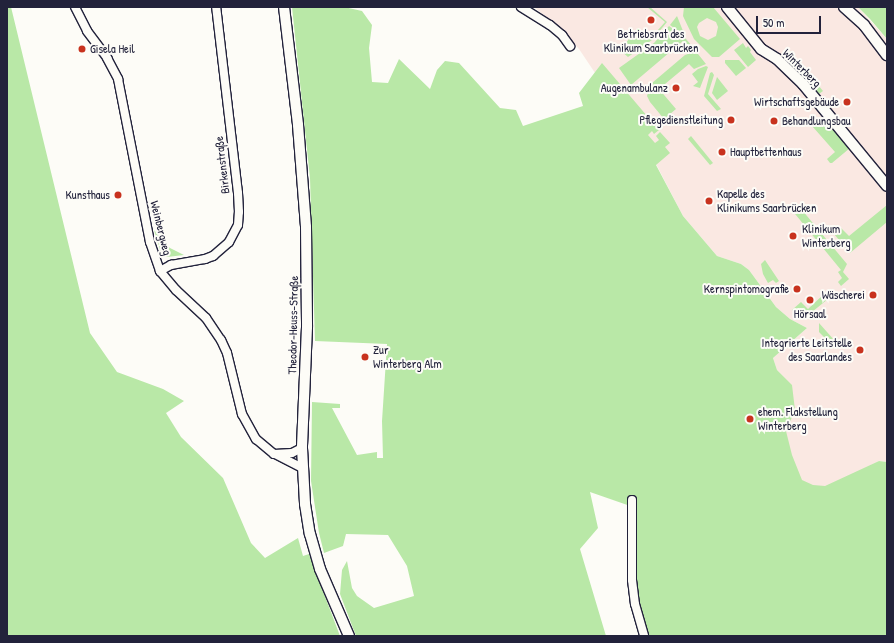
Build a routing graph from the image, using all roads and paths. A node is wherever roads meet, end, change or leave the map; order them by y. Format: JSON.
{"nodes":[{"id":1,"x":75,"y":7,"type":"edge"},
{"id":2,"x":216,"y":7,"type":"edge"},
{"id":3,"x":284,"y":7,"type":"edge"},
{"id":4,"x":521,"y":7,"type":"edge"},
{"id":5,"x":727,"y":7,"type":"edge"},
{"id":6,"x":844,"y":7,"type":"edge"},
{"id":7,"x":570,"y":46,"type":"dead end"},
{"id":8,"x":887,"y":56,"type":"edge"},
{"id":9,"x":887,"y":186,"type":"edge"},
{"id":10,"x":160,"y":271,"type":"junction"},
{"id":11,"x":302,"y":448,"type":"junction"},
{"id":12,"x":274,"y":454,"type":"junction"},
{"id":13,"x":302,"y":468,"type":"junction"},
{"id":14,"x":632,"y":500,"type":"dead end"},
{"id":15,"x":349,"y":636,"type":"edge"},
{"id":16,"x":644,"y":636,"type":"edge"}],
"edges":[{"from":1,"to":10,"type":"street","name":"Weinbergweg"},
{"from":2,"to":10,"type":"street","name":"Birkenstraße"},
{"from":3,"to":11,"type":"street","name":"Theodor-Heuss-Straße"},
{"from":4,"to":7,"type":"street"},
{"from":5,"to":9,"type":"street","name":"Winterberg"},
{"from":6,"to":8,"type":"street"},
{"from":10,"to":12,"type":"street","name":"Weinbergweg"},
{"from":11,"to":12,"type":"street"},
{"from":11,"to":13,"type":"street","name":"Theodor-Heuss-Straße"},
{"from":12,"to":13,"type":"street","name":"Weinbergweg"},
{"from":13,"to":15,"type":"street","name":"Theodor-Heuss-Straße"},
{"from":14,"to":16,"type":"street"}]}
